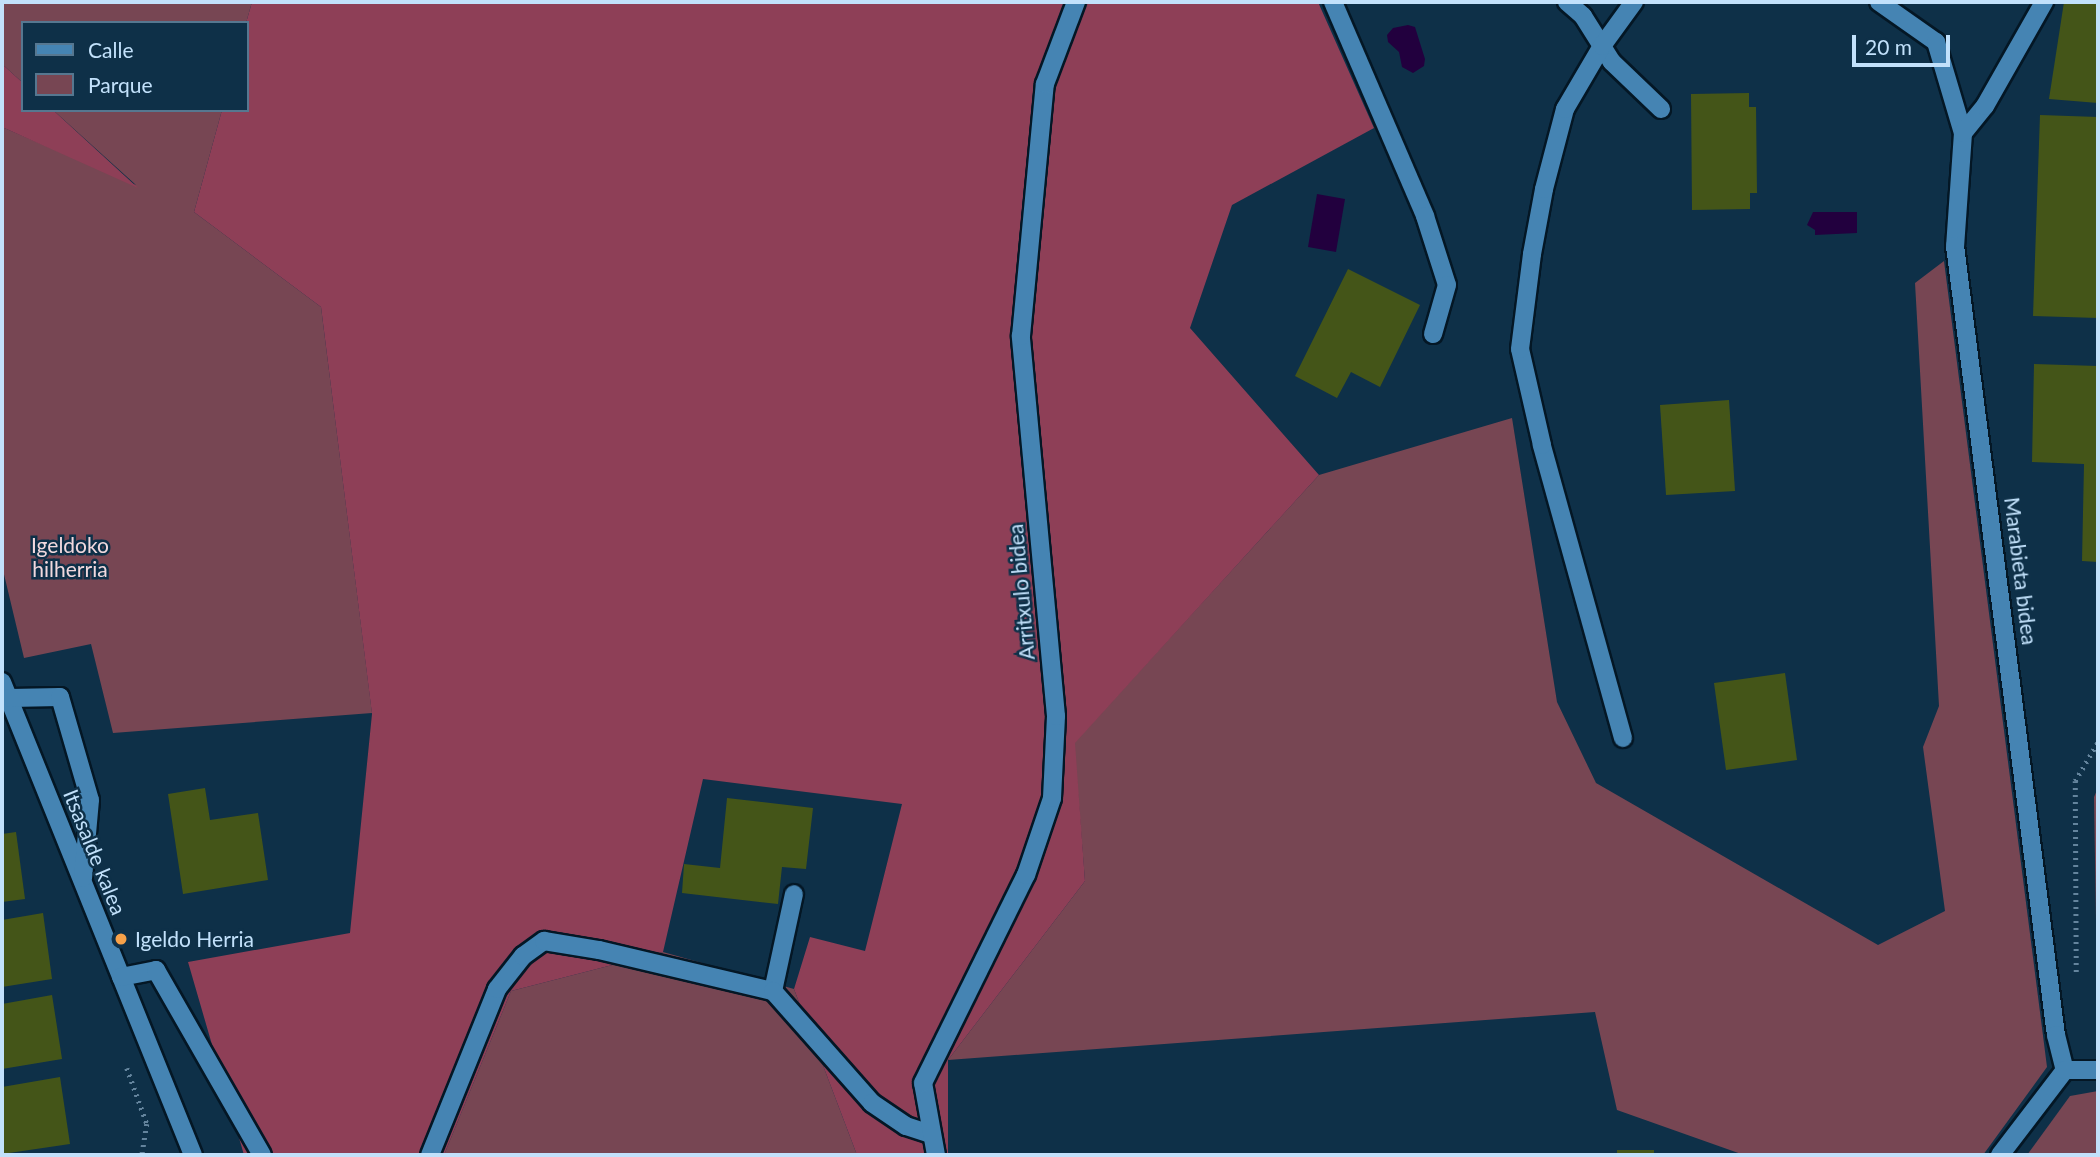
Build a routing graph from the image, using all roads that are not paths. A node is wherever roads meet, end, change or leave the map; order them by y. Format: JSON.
{"nodes":[{"id":1,"x":1076,"y":2,"type":"edge"},
{"id":2,"x":1333,"y":2,"type":"edge"},
{"id":3,"x":1567,"y":2,"type":"edge"},
{"id":4,"x":1634,"y":2,"type":"edge"},
{"id":5,"x":1879,"y":2,"type":"edge"},
{"id":6,"x":2044,"y":2,"type":"edge"},
{"id":7,"x":1602,"y":46,"type":"junction"},
{"id":8,"x":1661,"y":109,"type":"dead end"},
{"id":9,"x":1963,"y":133,"type":"junction"},
{"id":10,"x":1433,"y":334,"type":"dead end"},
{"id":11,"x":6,"y":690,"type":"edge"},
{"id":12,"x":1623,"y":738,"type":"dead end"},
{"id":13,"x":82,"y":882,"type":"junction"},
{"id":14,"x":794,"y":894,"type":"dead end"},
{"id":15,"x":121,"y":977,"type":"junction"},
{"id":16,"x":773,"y":991,"type":"junction"},
{"id":17,"x":2065,"y":1070,"type":"junction"},
{"id":18,"x":2098,"y":1070,"type":"edge"},
{"id":19,"x":930,"y":1134,"type":"junction"},
{"id":20,"x":193,"y":1155,"type":"edge"},
{"id":21,"x":262,"y":1155,"type":"edge"},
{"id":22,"x":430,"y":1155,"type":"edge"},
{"id":23,"x":936,"y":1155,"type":"edge"},
{"id":24,"x":2000,"y":1155,"type":"edge"}],
"edges":[{"from":1,"to":19,"type":"street","name":"Arritxulo bidea"},
{"from":2,"to":10,"type":"street"},
{"from":3,"to":7,"type":"street"},
{"from":4,"to":7,"type":"street"},
{"from":5,"to":9,"type":"street","name":"Marabieta bidea"},
{"from":6,"to":9,"type":"street"},
{"from":7,"to":8,"type":"street"},
{"from":7,"to":12,"type":"street"},
{"from":9,"to":17,"type":"street","name":"Marabieta bidea"},
{"from":11,"to":13,"type":"street","name":"Itsasalde kalea"},
{"from":11,"to":13,"type":"street"},
{"from":13,"to":15,"type":"street","name":"Itsasalde kalea"},
{"from":14,"to":16,"type":"street"},
{"from":15,"to":20,"type":"street","name":"Itsasalde kalea"},
{"from":15,"to":21,"type":"street"},
{"from":16,"to":19,"type":"street"},
{"from":16,"to":22,"type":"street"},
{"from":17,"to":18,"type":"street"},
{"from":17,"to":24,"type":"street"},
{"from":19,"to":23,"type":"street","name":"Arritxulo bidea"}]}
